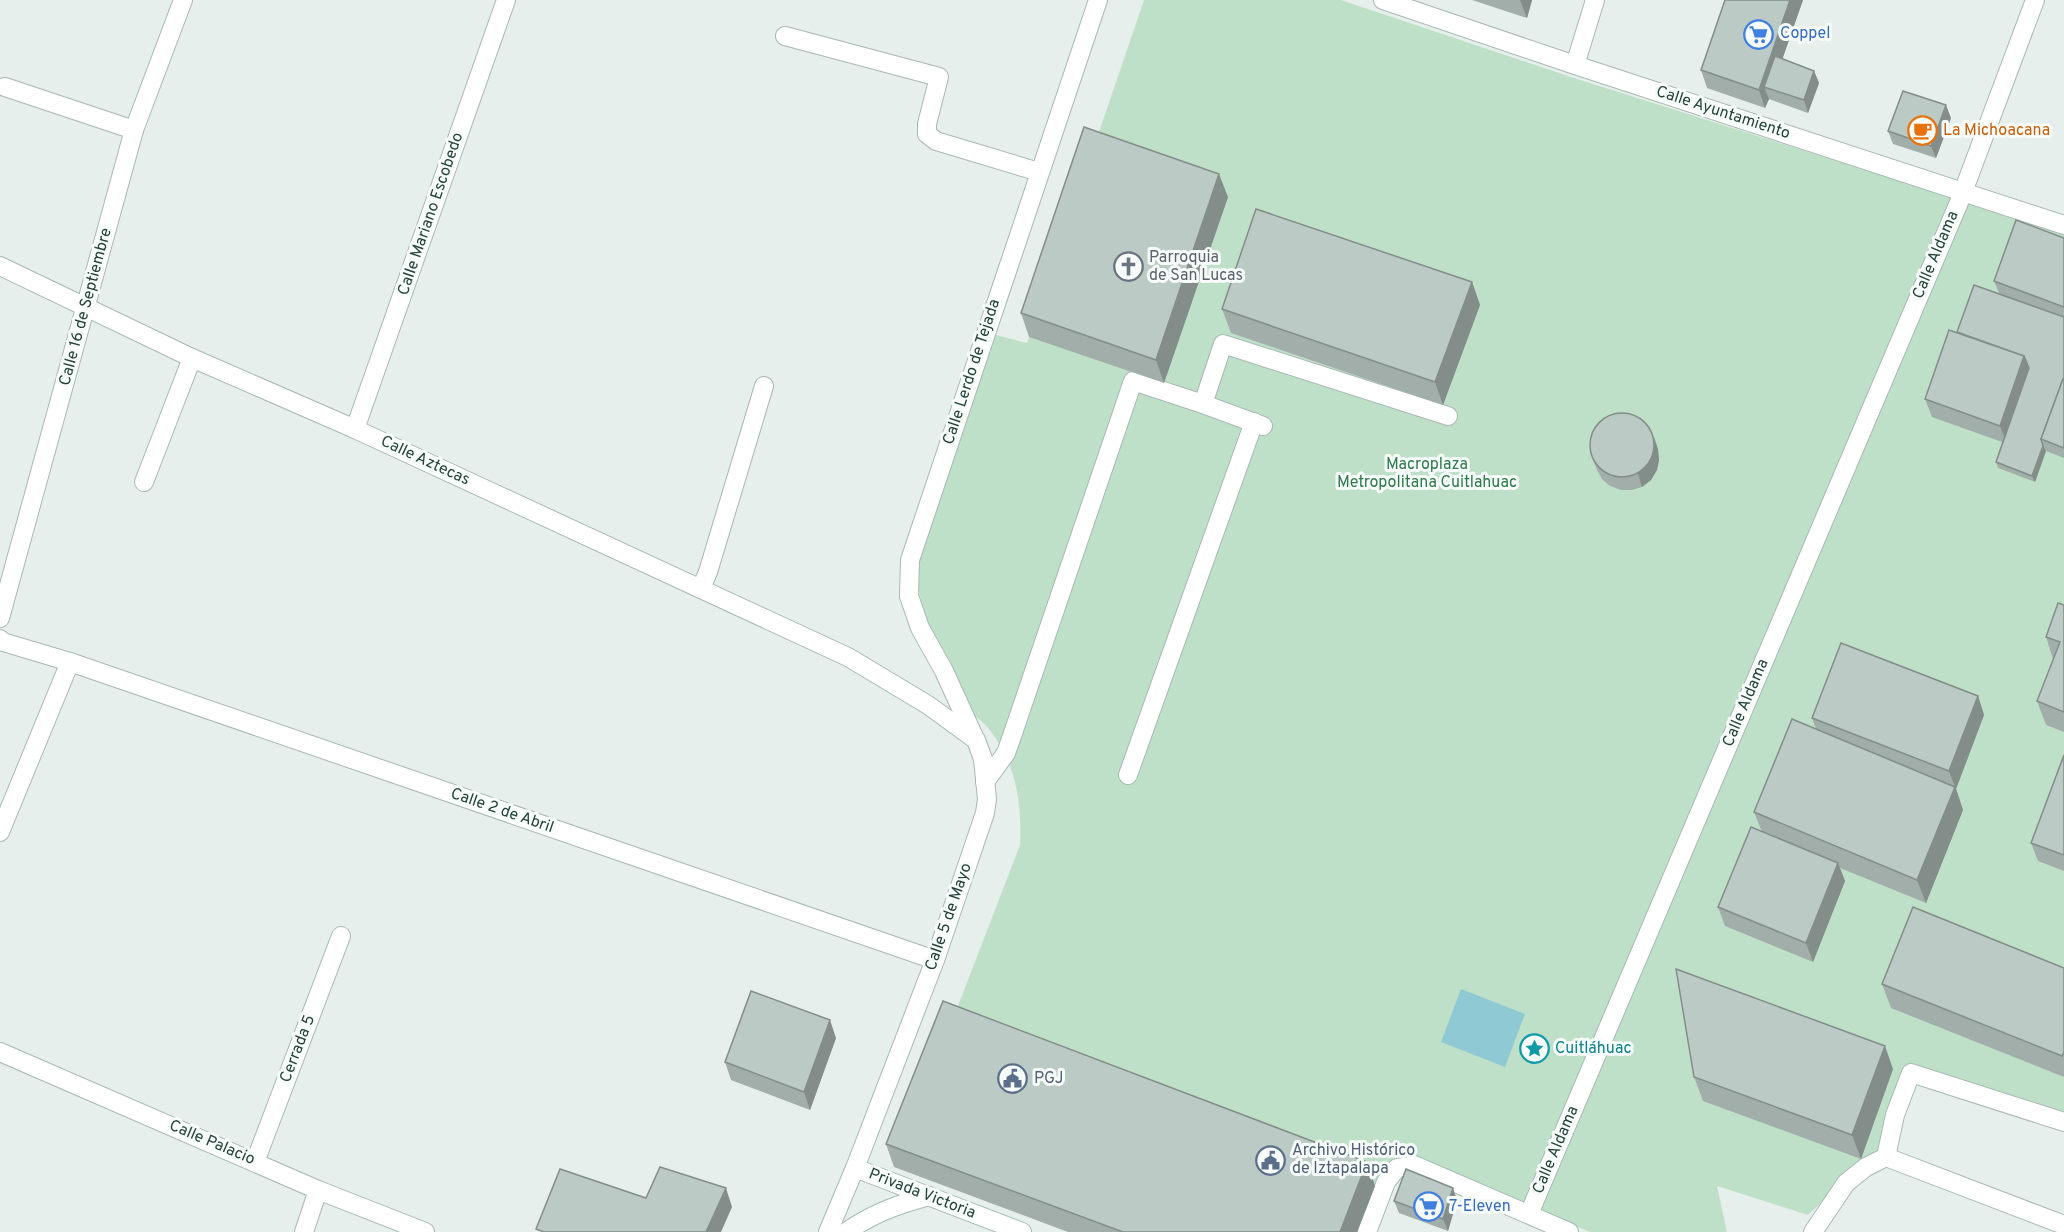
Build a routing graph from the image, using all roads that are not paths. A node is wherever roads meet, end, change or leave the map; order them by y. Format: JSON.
{"nodes":[{"id":1,"x":183,"y":0,"type":"edge"},
{"id":2,"x":506,"y":0,"type":"edge"},
{"id":3,"x":1098,"y":0,"type":"edge"},
{"id":4,"x":1383,"y":0,"type":"edge"},
{"id":5,"x":1595,"y":0,"type":"edge"},
{"id":6,"x":2036,"y":0,"type":"edge"},
{"id":7,"x":785,"y":36,"type":"dead end"},
{"id":8,"x":1575,"y":65,"type":"junction"},
{"id":9,"x":5,"y":87,"type":"dead end"},
{"id":10,"x":134,"y":130,"type":"junction"},
{"id":11,"x":1039,"y":172,"type":"junction"},
{"id":12,"x":1962,"y":191,"type":"junction"},
{"id":13,"x":2064,"y":225,"type":"edge"},
{"id":14,"x":0,"y":267,"type":"edge"},
{"id":15,"x":86,"y":307,"type":"junction"},
{"id":16,"x":192,"y":358,"type":"junction"},
{"id":17,"x":764,"y":386,"type":"dead end"},
{"id":18,"x":1203,"y":404,"type":"junction"},
{"id":19,"x":1448,"y":416,"type":"dead end"},
{"id":20,"x":355,"y":429,"type":"junction"},
{"id":21,"x":144,"y":482,"type":"dead end"},
{"id":22,"x":701,"y":588,"type":"junction"},
{"id":23,"x":0,"y":618,"type":"edge"},
{"id":24,"x":0,"y":639,"type":"edge"},
{"id":25,"x":70,"y":662,"type":"junction"},
{"id":26,"x":976,"y":740,"type":"junction"},
{"id":27,"x":1128,"y":775,"type":"dead end"},
{"id":28,"x":986,"y":782,"type":"junction"},
{"id":29,"x":0,"y":832,"type":"edge"},
{"id":30,"x":341,"y":936,"type":"dead end"},
{"id":31,"x":935,"y":960,"type":"junction"},
{"id":32,"x":0,"y":1052,"type":"edge"},
{"id":33,"x":2064,"y":1122,"type":"edge"},
{"id":34,"x":1886,"y":1157,"type":"junction"},
{"id":35,"x":255,"y":1162,"type":"junction"},
{"id":36,"x":855,"y":1168,"type":"junction"},
{"id":37,"x":318,"y":1190,"type":"junction"},
{"id":38,"x":928,"y":1196,"type":"junction"},
{"id":39,"x":1529,"y":1214,"type":"junction"},
{"id":40,"x":2064,"y":1225,"type":"edge"},
{"id":41,"x":393,"y":1226,"type":"edge"},
{"id":42,"x":304,"y":1232,"type":"edge"},
{"id":43,"x":425,"y":1232,"type":"edge"},
{"id":44,"x":828,"y":1232,"type":"edge"},
{"id":45,"x":846,"y":1232,"type":"edge"},
{"id":46,"x":1022,"y":1232,"type":"edge"},
{"id":47,"x":1367,"y":1232,"type":"edge"},
{"id":48,"x":1569,"y":1232,"type":"edge"},
{"id":49,"x":1814,"y":1232,"type":"edge"}],
"edges":[{"from":1,"to":10,"type":"street","name":"Calle 16 de Septiembre"},
{"from":2,"to":20,"type":"street","name":"Calle Mariano Escobedo"},
{"from":3,"to":11,"type":"street","name":"Calle Lerdo de Tejada"},
{"from":4,"to":8,"type":"street","name":"Calle Ayuntamiento"},
{"from":5,"to":8,"type":"street"},
{"from":6,"to":12,"type":"street","name":"Calle Aldama"},
{"from":7,"to":11,"type":"street"},
{"from":8,"to":12,"type":"street","name":"Calle Ayuntamiento"},
{"from":9,"to":10,"type":"street"},
{"from":10,"to":15,"type":"street","name":"Calle 16 de Septiembre"},
{"from":11,"to":26,"type":"street","name":"Calle Lerdo de Tejada"},
{"from":12,"to":13,"type":"street","name":"Calle Ayuntamiento"},
{"from":12,"to":39,"type":"street","name":"Calle Aldama"},
{"from":14,"to":15,"type":"street","name":"Calle Aztecas"},
{"from":15,"to":16,"type":"street","name":"Calle Aztecas"},
{"from":15,"to":23,"type":"street","name":"Calle 16 de Septiembre"},
{"from":16,"to":20,"type":"street","name":"Calle Aztecas"},
{"from":16,"to":21,"type":"street"},
{"from":17,"to":22,"type":"street"},
{"from":18,"to":19,"type":"street"},
{"from":18,"to":27,"type":"street"},
{"from":18,"to":28,"type":"street"},
{"from":20,"to":22,"type":"street","name":"Calle Aztecas"},
{"from":22,"to":26,"type":"street","name":"Calle Aztecas"},
{"from":24,"to":25,"type":"street"},
{"from":25,"to":29,"type":"street"},
{"from":25,"to":31,"type":"street","name":"Calle 2 de Abril"},
{"from":26,"to":28,"type":"street","name":"Calle 5 de Mayo"},
{"from":28,"to":31,"type":"street","name":"Calle 5 de Mayo"},
{"from":30,"to":35,"type":"street","name":"Cerrada 5"},
{"from":31,"to":36,"type":"street","name":"Calle 5 de Mayo"},
{"from":32,"to":35,"type":"street","name":"Calle Palacio"},
{"from":33,"to":34,"type":"street"},
{"from":34,"to":40,"type":"street"},
{"from":34,"to":49,"type":"street"},
{"from":35,"to":37,"type":"street","name":"Calle Palacio"},
{"from":36,"to":38,"type":"street","name":"Privada Victoria"},
{"from":36,"to":44,"type":"street","name":"Calle 5 de Mayo"},
{"from":37,"to":41,"type":"street","name":"Calle Palacio"},
{"from":37,"to":42,"type":"street"},
{"from":38,"to":45,"type":"street"},
{"from":38,"to":46,"type":"street","name":"Privada Victoria"},
{"from":39,"to":47,"type":"street"},
{"from":39,"to":48,"type":"street"},
{"from":41,"to":43,"type":"street","name":"Calle Palacio"}]}
